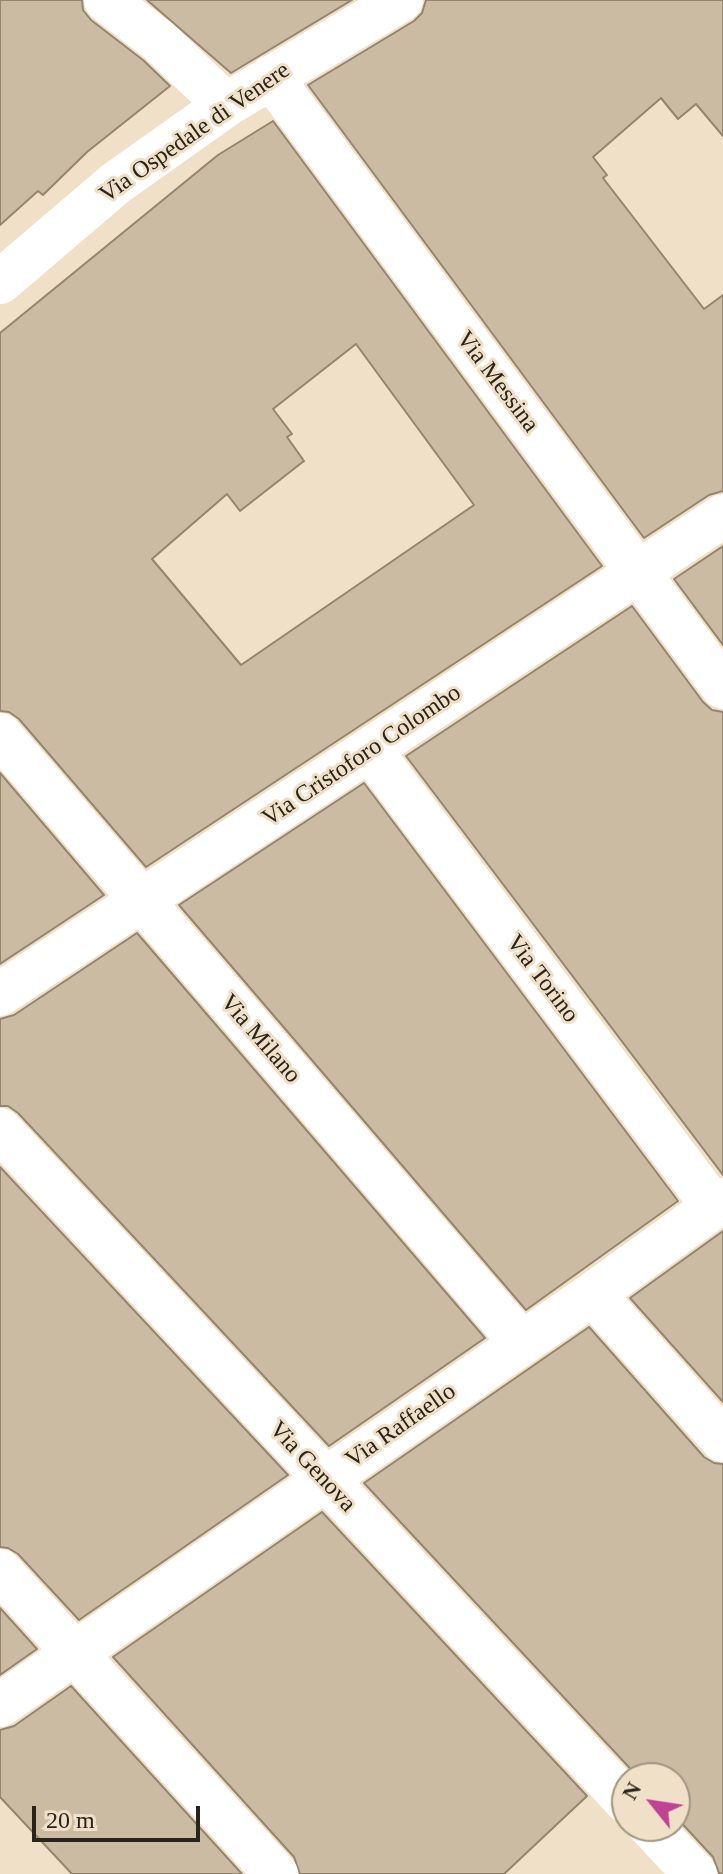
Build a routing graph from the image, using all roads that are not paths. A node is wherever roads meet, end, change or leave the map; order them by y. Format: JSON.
{"nodes":[{"id":1,"x":106,"y":0,"type":"edge"},
{"id":2,"x":401,"y":0,"type":"edge"},
{"id":3,"x":271,"y":77,"type":"junction"},
{"id":4,"x":226,"y":105,"type":"junction"},
{"id":5,"x":0,"y":282,"type":"edge"},
{"id":6,"x":723,"y":516,"type":"edge"},
{"id":7,"x":638,"y":572,"type":"junction"},
{"id":8,"x":723,"y":687,"type":"edge"},
{"id":9,"x":0,"y":735,"type":"edge"},
{"id":10,"x":370,"y":750,"type":"junction"},
{"id":11,"x":142,"y":902,"type":"junction"},
{"id":12,"x":0,"y":994,"type":"edge"},
{"id":13,"x":0,"y":1130,"type":"edge"},
{"id":14,"x":718,"y":1204,"type":"edge"},
{"id":15,"x":593,"y":1294,"type":"junction"},
{"id":16,"x":521,"y":1342,"type":"junction"},
{"id":17,"x":723,"y":1440,"type":"edge"},
{"id":18,"x":324,"y":1480,"type":"junction"},
{"id":19,"x":0,"y":1571,"type":"edge"},
{"id":20,"x":76,"y":1653,"type":"junction"},
{"id":21,"x":0,"y":1705,"type":"edge"},
{"id":22,"x":611,"y":1785,"type":"edge"},
{"id":23,"x":665,"y":1842,"type":"edge"},
{"id":24,"x":276,"y":1874,"type":"edge"},
{"id":25,"x":695,"y":1874,"type":"edge"}],
"edges":[{"from":1,"to":4,"type":"street"},
{"from":2,"to":3,"type":"street","name":"Via Ospedale di Venere"},
{"from":3,"to":4,"type":"street","name":"Via Ospedale di Venere"},
{"from":3,"to":7,"type":"street","name":"Via Messina"},
{"from":4,"to":5,"type":"street","name":"Via Ospedale di Venere"},
{"from":6,"to":7,"type":"street","name":"Via Cristoforo Colombo"},
{"from":7,"to":8,"type":"street","name":"Via Messina"},
{"from":7,"to":10,"type":"street","name":"Via Cristoforo Colombo"},
{"from":9,"to":11,"type":"street","name":"Via Milano"},
{"from":10,"to":11,"type":"street","name":"Via Cristoforo Colombo"},
{"from":10,"to":14,"type":"street","name":"Via Torino"},
{"from":11,"to":12,"type":"street","name":"Via Cristoforo Colombo"},
{"from":11,"to":16,"type":"street","name":"Via Milano"},
{"from":13,"to":18,"type":"street","name":"Via Genova"},
{"from":14,"to":15,"type":"street","name":"Via Raffaello"},
{"from":15,"to":16,"type":"street","name":"Via Raffaello"},
{"from":15,"to":17,"type":"street"},
{"from":16,"to":18,"type":"street","name":"Via Raffaello"},
{"from":18,"to":20,"type":"street","name":"Via Raffaello"},
{"from":18,"to":22,"type":"street","name":"Via Genova"},
{"from":19,"to":20,"type":"street"},
{"from":20,"to":21,"type":"street","name":"Via Raffaello"},
{"from":20,"to":24,"type":"street"},
{"from":23,"to":25,"type":"street"}]}
